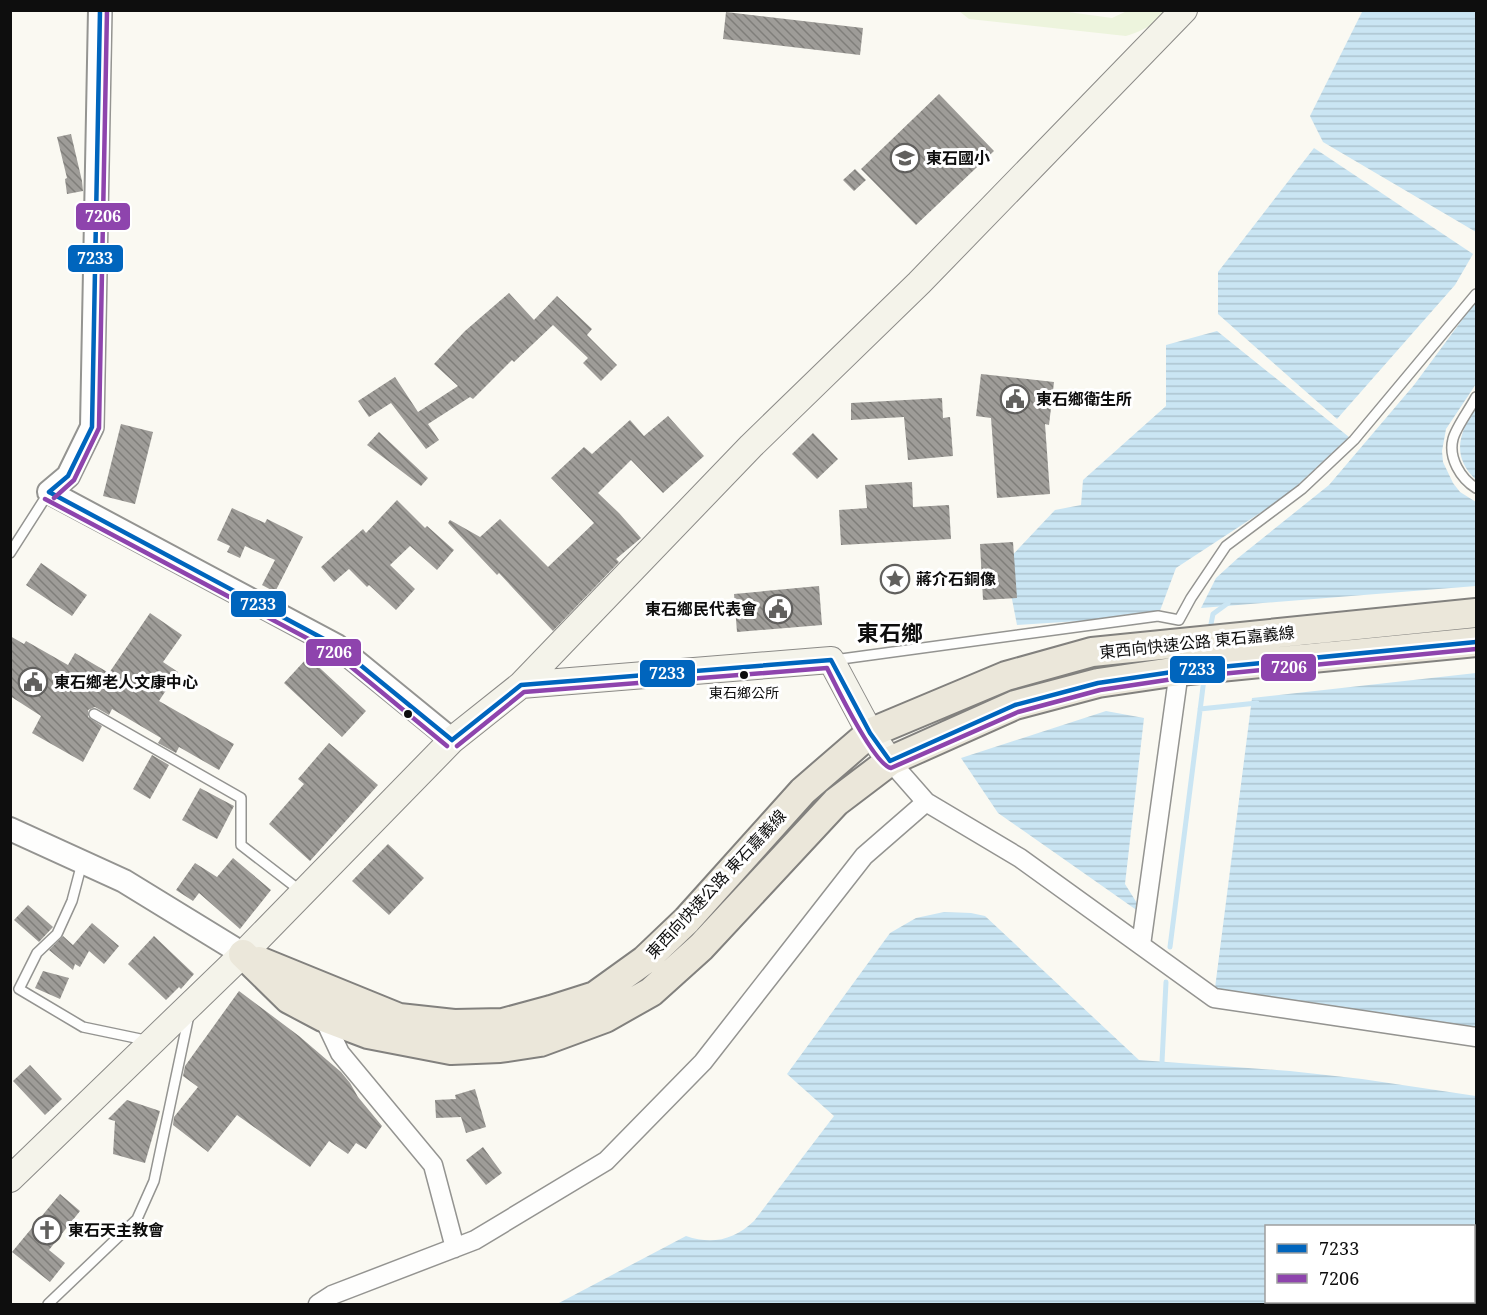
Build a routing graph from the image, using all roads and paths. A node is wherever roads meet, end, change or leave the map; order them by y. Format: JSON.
{"nodes":[{"id":1,"x":100,"y":10,"type":"edge"},
{"id":2,"x":1184,"y":10,"type":"edge"},
{"id":3,"x":1476,"y":294,"type":"edge"},
{"id":4,"x":1476,"y":397,"type":"edge"},
{"id":5,"x":1476,"y":488,"type":"edge"},
{"id":6,"x":50,"y":492,"type":"junction"},
{"id":7,"x":10,"y":553,"type":"edge"},
{"id":8,"x":1476,"y":613,"type":"edge"},
{"id":9,"x":1476,"y":642,"type":"edge"},
{"id":10,"x":831,"y":660,"type":"junction"},
{"id":11,"x":1179,"y":671,"type":"junction"},
{"id":12,"x":521,"y":685,"type":"junction"},
{"id":13,"x":94,"y":714,"type":"dead end"},
{"id":14,"x":870,"y":733,"type":"junction"},
{"id":15,"x":452,"y":740,"type":"junction"},
{"id":16,"x":890,"y":761,"type":"junction"},
{"id":17,"x":926,"y":802,"type":"junction"},
{"id":18,"x":10,"y":829,"type":"edge"},
{"id":19,"x":82,"y":863,"type":"junction"},
{"id":20,"x":304,"y":894,"type":"junction"},
{"id":21,"x":1141,"y":945,"type":"junction"},
{"id":22,"x":243,"y":954,"type":"junction"},
{"id":23,"x":191,"y":1004,"type":"junction"},
{"id":24,"x":328,"y":1004,"type":"junction"},
{"id":25,"x":1476,"y":1037,"type":"edge"},
{"id":26,"x":153,"y":1041,"type":"junction"},
{"id":27,"x":10,"y":1179,"type":"edge"},
{"id":28,"x":455,"y":1248,"type":"junction"},
{"id":29,"x":48,"y":1305,"type":"edge"},
{"id":30,"x":318,"y":1305,"type":"edge"}],
"edges":[{"from":1,"to":6,"type":"street"},
{"from":2,"to":12,"type":"main road"},
{"from":3,"to":10,"type":"lane"},
{"from":4,"to":5,"type":"lane"},
{"from":6,"to":7,"type":"lane"},
{"from":6,"to":15,"type":"street"},
{"from":8,"to":14,"type":"main road","name":"東西向快速公路 東石嘉義線"},
{"from":9,"to":11,"type":"main road","name":"東西向快速公路 東石嘉義線"},
{"from":10,"to":12,"type":"main road"},
{"from":10,"to":14,"type":"main road"},
{"from":11,"to":16,"type":"main road","name":"東西向快速公路 東石嘉義線"},
{"from":11,"to":21,"type":"street"},
{"from":12,"to":15,"type":"main road"},
{"from":13,"to":20,"type":"lane"},
{"from":14,"to":16,"type":"main road"},
{"from":14,"to":24,"type":"main road","name":"東西向快速公路 東石嘉義線"},
{"from":15,"to":20,"type":"main road"},
{"from":16,"to":17,"type":"street"},
{"from":16,"to":24,"type":"main road","name":"東西向快速公路 東石嘉義線"},
{"from":17,"to":21,"type":"street"},
{"from":17,"to":28,"type":"street"},
{"from":18,"to":19,"type":"street"},
{"from":19,"to":22,"type":"street"},
{"from":19,"to":26,"type":"lane"},
{"from":20,"to":22,"type":"main road"},
{"from":21,"to":25,"type":"street"},
{"from":22,"to":23,"type":"main road"},
{"from":22,"to":24,"type":"main road","name":"東西向快速公路 東石嘉義線"},
{"from":23,"to":26,"type":"main road"},
{"from":23,"to":29,"type":"lane"},
{"from":24,"to":28,"type":"street"},
{"from":26,"to":27,"type":"main road"},
{"from":28,"to":30,"type":"street"}]}
